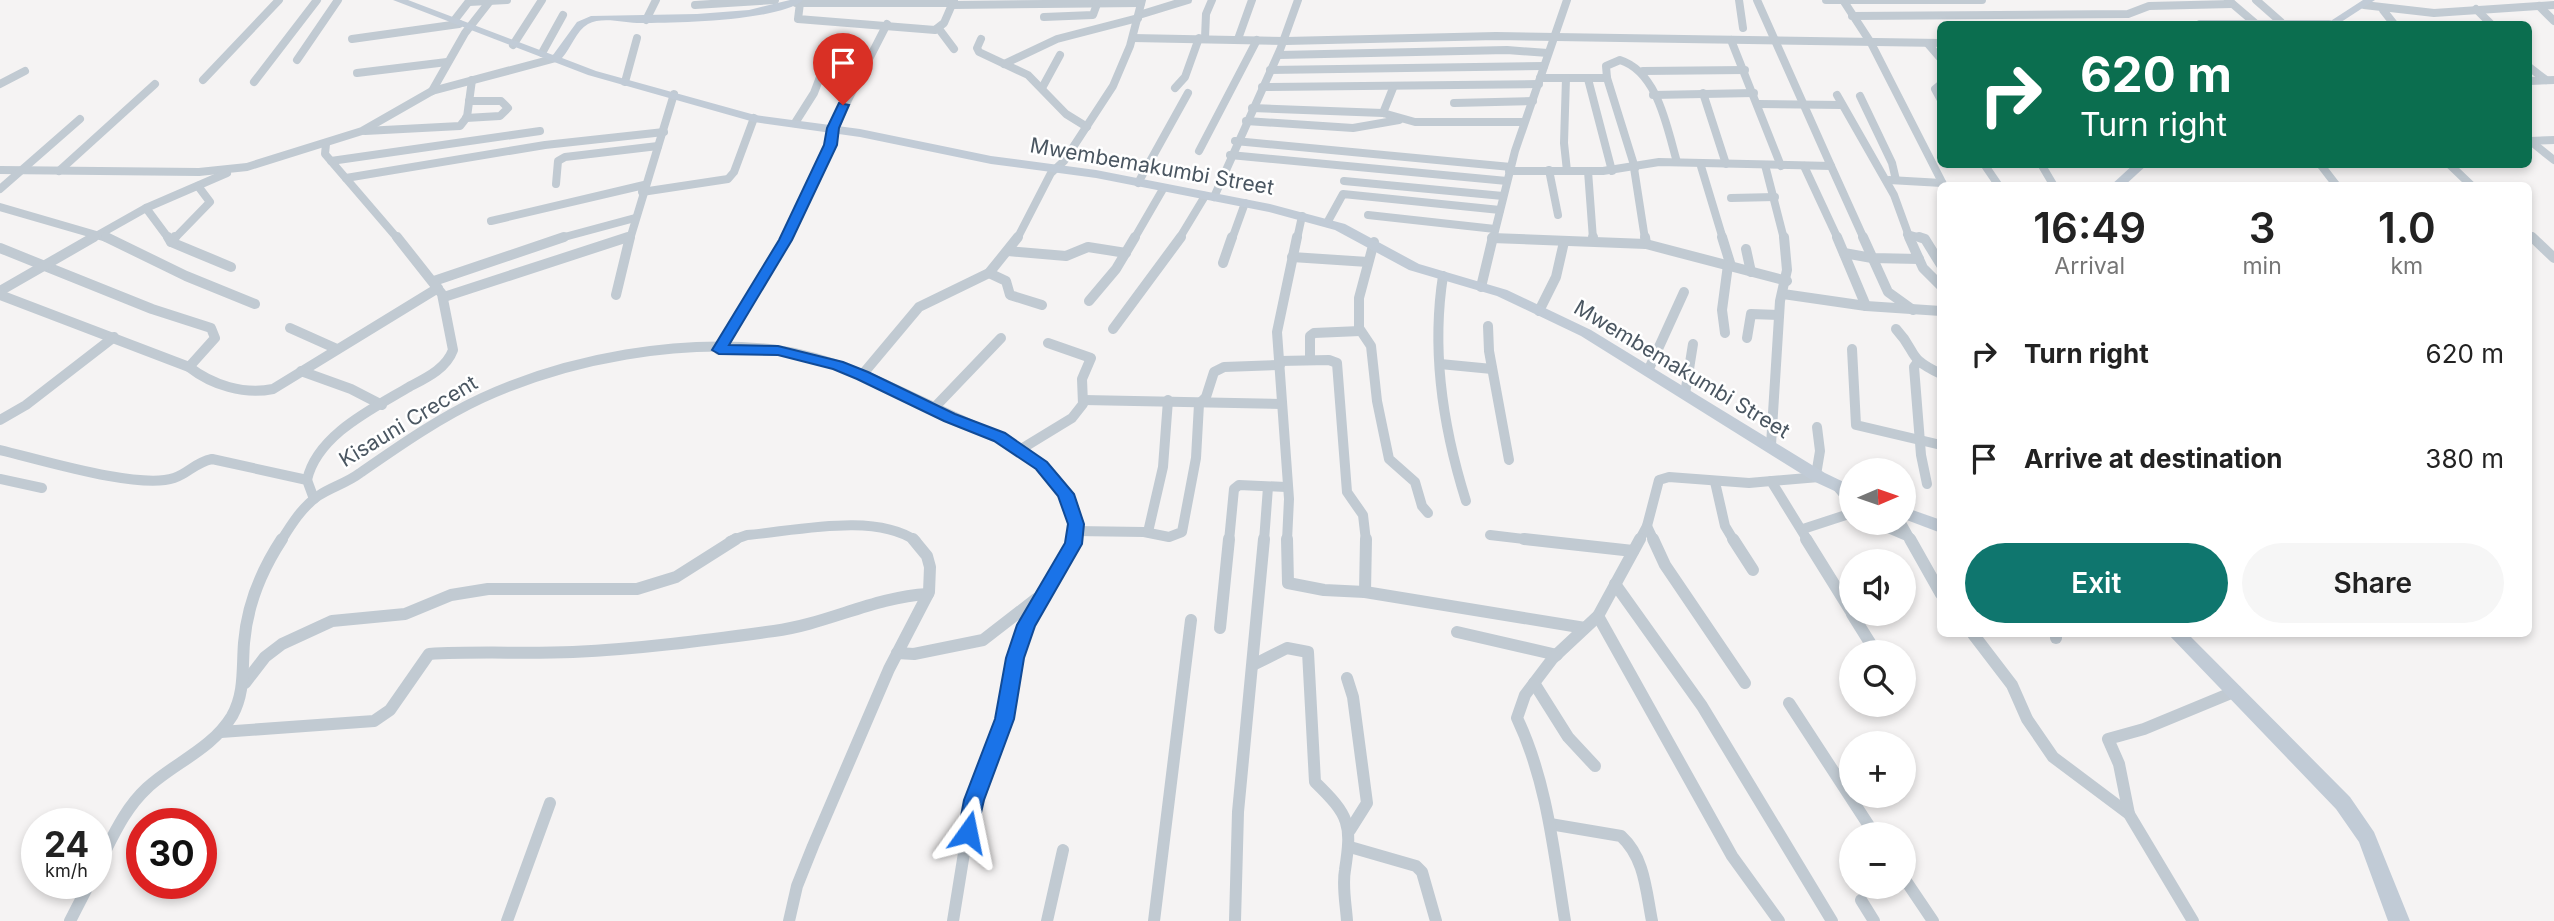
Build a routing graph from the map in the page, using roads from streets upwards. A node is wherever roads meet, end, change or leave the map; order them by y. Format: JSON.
{"nodes":[{"id":1,"x":279,"y":0,"type":"edge"},
{"id":2,"x":317,"y":0,"type":"edge"},
{"id":3,"x":338,"y":0,"type":"edge"},
{"id":4,"x":398,"y":0,"type":"edge"},
{"id":5,"x":507,"y":0,"type":"edge"},
{"id":6,"x":542,"y":0,"type":"edge"},
{"id":7,"x":656,"y":0,"type":"edge"},
{"id":8,"x":775,"y":0,"type":"edge"},
{"id":9,"x":1188,"y":0,"type":"edge"},
{"id":10,"x":1212,"y":0,"type":"edge"},
{"id":11,"x":1252,"y":0,"type":"edge"},
{"id":12,"x":1298,"y":0,"type":"edge"},
{"id":13,"x":1567,"y":0,"type":"edge"},
{"id":14,"x":1739,"y":0,"type":"edge"},
{"id":15,"x":1757,"y":0,"type":"edge"},
{"id":16,"x":1826,"y":0,"type":"edge"},
{"id":17,"x":1843,"y":0,"type":"edge"},
{"id":18,"x":1982,"y":0,"type":"edge"},
{"id":19,"x":2256,"y":0,"type":"edge"},
{"id":20,"x":470,"y":1,"type":"edge"},
{"id":21,"x":490,"y":1,"type":"edge"},
{"id":22,"x":798,"y":2,"type":"edge"},
{"id":23,"x":1004,"y":2,"type":"edge"},
{"id":24,"x":1142,"y":2,"type":"edge"},
{"id":25,"x":2230,"y":2,"type":"edge"},
{"id":26,"x":2365,"y":2,"type":"edge"},
{"id":27,"x":953,"y":3,"type":"edge"},
{"id":28,"x":1071,"y":3,"type":"edge"},
{"id":29,"x":1097,"y":4,"type":"junction"},
{"id":30,"x":1168,"y":4,"type":"edge"},
{"id":31,"x":2440,"y":4,"type":"dead end"},
{"id":32,"x":2541,"y":4,"type":"edge"},
{"id":33,"x":695,"y":5,"type":"dead end"},
{"id":34,"x":2554,"y":5,"type":"edge"},
{"id":35,"x":1047,"y":6,"type":"junction"},
{"id":36,"x":2476,"y":9,"type":"junction"},
{"id":37,"x":2383,"y":10,"type":"junction"},
{"id":38,"x":2449,"y":10,"type":"junction"},
{"id":39,"x":563,"y":15,"type":"dead end"},
{"id":40,"x":2034,"y":15,"type":"junction"},
{"id":41,"x":1139,"y":16,"type":"junction"},
{"id":42,"x":1852,"y":16,"type":"junction"},
{"id":43,"x":646,"y":20,"type":"junction"},
{"id":44,"x":2030,"y":21,"type":"edge"},
{"id":45,"x":2252,"y":21,"type":"edge"},
{"id":46,"x":2280,"y":21,"type":"edge"},
{"id":47,"x":2335,"y":21,"type":"edge"},
{"id":48,"x":2392,"y":21,"type":"edge"},
{"id":49,"x":2488,"y":21,"type":"edge"},
{"id":50,"x":2554,"y":21,"type":"edge"},
{"id":51,"x":887,"y":24,"type":"junction"},
{"id":52,"x":461,"y":25,"type":"junction"},
{"id":53,"x":1743,"y":28,"type":"dead end"},
{"id":54,"x":939,"y":29,"type":"junction"},
{"id":55,"x":1133,"y":37,"type":"junction"},
{"id":56,"x":1555,"y":37,"type":"junction"},
{"id":57,"x":637,"y":38,"type":"dead end"},
{"id":58,"x":1202,"y":38,"type":"junction"},
{"id":59,"x":352,"y":39,"type":"dead end"},
{"id":60,"x":981,"y":39,"type":"dead end"},
{"id":61,"x":1238,"y":39,"type":"junction"},
{"id":62,"x":1256,"y":40,"type":"junction"},
{"id":63,"x":1731,"y":40,"type":"junction"},
{"id":64,"x":1286,"y":41,"type":"junction"},
{"id":65,"x":1778,"y":41,"type":"junction"},
{"id":66,"x":1871,"y":43,"type":"junction"},
{"id":67,"x":1937,"y":43,"type":"edge"},
{"id":68,"x":1928,"y":44,"type":"junction"},
{"id":69,"x":513,"y":45,"type":"junction"},
{"id":70,"x":954,"y":49,"type":"dead end"},
{"id":71,"x":542,"y":53,"type":"junction"},
{"id":72,"x":1548,"y":53,"type":"junction"},
{"id":73,"x":1937,"y":54,"type":"edge"},
{"id":74,"x":1060,"y":55,"type":"dead end"},
{"id":75,"x":1279,"y":55,"type":"junction"},
{"id":76,"x":828,"y":56,"type":"dead end"},
{"id":77,"x":556,"y":58,"type":"junction"},
{"id":78,"x":297,"y":60,"type":"dead end"},
{"id":79,"x":447,"y":62,"type":"junction"},
{"id":80,"x":1004,"y":64,"type":"junction"},
{"id":81,"x":1544,"y":66,"type":"junction"},
{"id":82,"x":2532,"y":69,"type":"edge"},
{"id":83,"x":1270,"y":70,"type":"junction"},
{"id":84,"x":1745,"y":70,"type":"junction"},
{"id":85,"x":25,"y":71,"type":"dead end"},
{"id":86,"x":1643,"y":71,"type":"junction"},
{"id":87,"x":357,"y":73,"type":"dead end"},
{"id":88,"x":1566,"y":78,"type":"junction"},
{"id":89,"x":1607,"y":78,"type":"junction"},
{"id":90,"x":1588,"y":79,"type":"junction"},
{"id":91,"x":203,"y":80,"type":"dead end"},
{"id":92,"x":472,"y":80,"type":"junction"},
{"id":93,"x":2550,"y":80,"type":"edge"},
{"id":94,"x":1540,"y":81,"type":"junction"},
{"id":95,"x":2532,"y":81,"type":"edge"},
{"id":96,"x":254,"y":82,"type":"dead end"},
{"id":97,"x":625,"y":82,"type":"junction"},
{"id":98,"x":0,"y":84,"type":"edge"},
{"id":99,"x":155,"y":84,"type":"dead end"},
{"id":100,"x":1262,"y":87,"type":"junction"},
{"id":101,"x":1042,"y":88,"type":"junction"},
{"id":102,"x":1175,"y":88,"type":"dead end"},
{"id":103,"x":1393,"y":88,"type":"junction"},
{"id":104,"x":432,"y":91,"type":"junction"},
{"id":105,"x":1188,"y":93,"type":"dead end"},
{"id":106,"x":1703,"y":93,"type":"junction"},
{"id":107,"x":1754,"y":93,"type":"junction"},
{"id":108,"x":674,"y":94,"type":"junction"},
{"id":109,"x":1653,"y":95,"type":"junction"},
{"id":110,"x":1837,"y":96,"type":"dead end"},
{"id":111,"x":1860,"y":96,"type":"dead end"},
{"id":112,"x":468,"y":101,"type":"junction"},
{"id":113,"x":1533,"y":102,"type":"junction"},
{"id":114,"x":1454,"y":103,"type":"dead end"},
{"id":115,"x":1758,"y":104,"type":"junction"},
{"id":116,"x":1805,"y":104,"type":"junction"},
{"id":117,"x":1841,"y":105,"type":"junction"},
{"id":118,"x":1252,"y":108,"type":"junction"},
{"id":119,"x":1383,"y":113,"type":"junction"},
{"id":120,"x":466,"y":118,"type":"junction"},
{"id":121,"x":754,"y":118,"type":"junction"},
{"id":122,"x":80,"y":119,"type":"dead end"},
{"id":123,"x":1399,"y":120,"type":"junction"},
{"id":124,"x":1246,"y":121,"type":"junction"},
{"id":125,"x":1524,"y":122,"type":"junction"},
{"id":126,"x":795,"y":123,"type":"junction"},
{"id":127,"x":1087,"y":127,"type":"junction"},
{"id":128,"x":833,"y":128,"type":"junction"},
{"id":129,"x":362,"y":131,"type":"junction"},
{"id":130,"x":540,"y":131,"type":"dead end"},
{"id":131,"x":664,"y":132,"type":"junction"},
{"id":132,"x":2554,"y":140,"type":"edge"},
{"id":133,"x":1235,"y":141,"type":"junction"},
{"id":134,"x":2532,"y":141,"type":"edge"},
{"id":135,"x":2532,"y":143,"type":"edge"},
{"id":136,"x":326,"y":144,"type":"junction"},
{"id":137,"x":658,"y":146,"type":"junction"},
{"id":138,"x":1199,"y":151,"type":"dead end"},
{"id":139,"x":1230,"y":155,"type":"junction"},
{"id":140,"x":2554,"y":160,"type":"edge"},
{"id":141,"x":331,"y":162,"type":"junction"},
{"id":142,"x":1677,"y":162,"type":"junction"},
{"id":143,"x":1700,"y":163,"type":"junction"},
{"id":144,"x":1726,"y":164,"type":"junction"},
{"id":145,"x":1765,"y":165,"type":"junction"},
{"id":146,"x":1780,"y":166,"type":"junction"},
{"id":147,"x":1804,"y":166,"type":"junction"},
{"id":148,"x":1831,"y":166,"type":"junction"},
{"id":149,"x":1057,"y":167,"type":"junction"},
{"id":150,"x":1635,"y":168,"type":"junction"},
{"id":151,"x":2132,"y":168,"type":"edge"},
{"id":152,"x":2323,"y":168,"type":"edge"},
{"id":153,"x":2453,"y":168,"type":"edge"},
{"id":154,"x":1510,"y":169,"type":"junction"},
{"id":155,"x":0,"y":170,"type":"edge"},
{"id":156,"x":22,"y":170,"type":"junction"},
{"id":157,"x":59,"y":170,"type":"junction"},
{"id":158,"x":232,"y":170,"type":"junction"},
{"id":159,"x":1549,"y":170,"type":"junction"},
{"id":160,"x":1567,"y":171,"type":"junction"},
{"id":161,"x":1588,"y":171,"type":"junction"},
{"id":162,"x":1612,"y":171,"type":"junction"},
{"id":163,"x":346,"y":178,"type":"junction"},
{"id":164,"x":1896,"y":180,"type":"junction"},
{"id":165,"x":1344,"y":181,"type":"dead end"},
{"id":166,"x":1507,"y":181,"type":"junction"},
{"id":167,"x":1883,"y":181,"type":"junction"},
{"id":168,"x":1942,"y":182,"type":"edge"},
{"id":169,"x":2120,"y":182,"type":"edge"},
{"id":170,"x":2334,"y":182,"type":"edge"},
{"id":171,"x":2468,"y":182,"type":"edge"},
{"id":172,"x":1138,"y":183,"type":"junction"},
{"id":173,"x":1937,"y":183,"type":"edge"},
{"id":174,"x":556,"y":184,"type":"dead end"},
{"id":175,"x":198,"y":186,"type":"junction"},
{"id":176,"x":0,"y":189,"type":"edge"},
{"id":177,"x":643,"y":189,"type":"junction"},
{"id":178,"x":1163,"y":189,"type":"junction"},
{"id":179,"x":1503,"y":196,"type":"junction"},
{"id":180,"x":1209,"y":197,"type":"junction"},
{"id":181,"x":1775,"y":197,"type":"junction"},
{"id":182,"x":1731,"y":198,"type":"dead end"},
{"id":183,"x":1245,"y":203,"type":"junction"},
{"id":184,"x":0,"y":207,"type":"edge"},
{"id":185,"x":146,"y":208,"type":"junction"},
{"id":186,"x":1500,"y":210,"type":"junction"},
{"id":187,"x":1827,"y":211,"type":"junction"},
{"id":188,"x":1852,"y":211,"type":"junction"},
{"id":189,"x":1368,"y":215,"type":"dead end"},
{"id":190,"x":1558,"y":215,"type":"dead end"},
{"id":191,"x":1302,"y":216,"type":"junction"},
{"id":192,"x":635,"y":218,"type":"junction"},
{"id":193,"x":491,"y":221,"type":"dead end"},
{"id":194,"x":1327,"y":223,"type":"junction"},
{"id":195,"x":1494,"y":233,"type":"junction"},
{"id":196,"x":1907,"y":234,"type":"junction"},
{"id":197,"x":101,"y":235,"type":"junction"},
{"id":198,"x":629,"y":237,"type":"junction"},
{"id":199,"x":2532,"y":238,"type":"edge"},
{"id":200,"x":1593,"y":241,"type":"junction"},
{"id":201,"x":171,"y":242,"type":"junction"},
{"id":202,"x":1374,"y":242,"type":"junction"},
{"id":203,"x":1564,"y":242,"type":"junction"},
{"id":204,"x":1646,"y":244,"type":"junction"},
{"id":205,"x":0,"y":248,"type":"edge"},
{"id":206,"x":1746,"y":249,"type":"dead end"},
{"id":207,"x":1008,"y":251,"type":"junction"},
{"id":208,"x":1126,"y":253,"type":"junction"},
{"id":209,"x":1844,"y":253,"type":"junction"},
{"id":210,"x":1292,"y":257,"type":"junction"},
{"id":211,"x":1872,"y":258,"type":"junction"},
{"id":212,"x":1937,"y":258,"type":"edge"},
{"id":213,"x":2554,"y":258,"type":"edge"},
{"id":214,"x":1919,"y":259,"type":"junction"},
{"id":215,"x":1223,"y":262,"type":"dead end"},
{"id":216,"x":1368,"y":262,"type":"junction"},
{"id":217,"x":48,"y":265,"type":"junction"},
{"id":218,"x":1729,"y":266,"type":"junction"},
{"id":219,"x":231,"y":267,"type":"dead end"},
{"id":220,"x":989,"y":272,"type":"junction"},
{"id":221,"x":1751,"y":272,"type":"junction"},
{"id":222,"x":1443,"y":276,"type":"junction"},
{"id":223,"x":1787,"y":281,"type":"junction"},
{"id":224,"x":1937,"y":284,"type":"edge"},
{"id":225,"x":1481,"y":287,"type":"junction"},
{"id":226,"x":439,"y":288,"type":"junction"},
{"id":227,"x":1684,"y":292,"type":"dead end"},
{"id":228,"x":0,"y":293,"type":"edge"},
{"id":229,"x":1783,"y":294,"type":"junction"},
{"id":230,"x":616,"y":295,"type":"dead end"},
{"id":231,"x":1089,"y":301,"type":"dead end"},
{"id":232,"x":255,"y":304,"type":"dead end"},
{"id":233,"x":1042,"y":305,"type":"dead end"},
{"id":234,"x":1866,"y":306,"type":"junction"},
{"id":235,"x":1913,"y":310,"type":"junction"},
{"id":236,"x":1539,"y":311,"type":"junction"},
{"id":237,"x":1937,"y":311,"type":"edge"},
{"id":238,"x":1779,"y":315,"type":"junction"},
{"id":239,"x":1488,"y":326,"type":"dead end"},
{"id":240,"x":290,"y":328,"type":"dead end"},
{"id":241,"x":1113,"y":329,"type":"dead end"},
{"id":242,"x":1896,"y":329,"type":"dead end"},
{"id":243,"x":1360,"y":331,"type":"junction"},
{"id":244,"x":1724,"y":333,"type":"dead end"},
{"id":245,"x":114,"y":337,"type":"junction"},
{"id":246,"x":1001,"y":338,"type":"dead end"},
{"id":247,"x":1747,"y":338,"type":"dead end"},
{"id":248,"x":1048,"y":343,"type":"dead end"},
{"id":249,"x":1693,"y":344,"type":"dead end"},
{"id":250,"x":337,"y":349,"type":"junction"},
{"id":251,"x":1852,"y":349,"type":"dead end"},
{"id":252,"x":719,"y":350,"type":"junction"},
{"id":253,"x":1310,"y":360,"type":"junction"},
{"id":254,"x":1280,"y":363,"type":"junction"},
{"id":255,"x":1917,"y":363,"type":"junction"},
{"id":256,"x":1440,"y":364,"type":"junction"},
{"id":257,"x":189,"y":367,"type":"junction"},
{"id":258,"x":1492,"y":369,"type":"junction"},
{"id":259,"x":301,"y":371,"type":"junction"},
{"id":260,"x":1648,"y":371,"type":"junction"},
{"id":261,"x":1937,"y":371,"type":"edge"},
{"id":262,"x":862,"y":375,"type":"junction"},
{"id":263,"x":1685,"y":394,"type":"junction"},
{"id":264,"x":1084,"y":400,"type":"junction"},
{"id":265,"x":1168,"y":400,"type":"junction"},
{"id":266,"x":1199,"y":404,"type":"junction"},
{"id":267,"x":1282,"y":404,"type":"junction"},
{"id":268,"x":382,"y":405,"type":"junction"},
{"id":269,"x":933,"y":409,"type":"junction"},
{"id":270,"x":0,"y":420,"type":"edge"},
{"id":271,"x":1817,"y":427,"type":"dead end"},
{"id":272,"x":1921,"y":440,"type":"junction"},
{"id":273,"x":1937,"y":444,"type":"edge"},
{"id":274,"x":1771,"y":446,"type":"junction"},
{"id":275,"x":0,"y":450,"type":"edge"},
{"id":276,"x":1018,"y":450,"type":"junction"},
{"id":277,"x":1509,"y":460,"type":"dead end"},
{"id":278,"x":1818,"y":476,"type":"junction"},
{"id":279,"x":0,"y":479,"type":"edge"},
{"id":280,"x":307,"y":480,"type":"junction"},
{"id":281,"x":1771,"y":481,"type":"junction"},
{"id":282,"x":1714,"y":482,"type":"junction"},
{"id":283,"x":1927,"y":484,"type":"dead end"},
{"id":284,"x":1268,"y":486,"type":"junction"},
{"id":285,"x":1837,"y":486,"type":"joint"},
{"id":286,"x":1286,"y":487,"type":"junction"},
{"id":287,"x":42,"y":488,"type":"dead end"},
{"id":288,"x":1839,"y":488,"type":"edge"},
{"id":289,"x":314,"y":499,"type":"junction"},
{"id":290,"x":1465,"y":501,"type":"dead end"},
{"id":291,"x":1428,"y":513,"type":"dead end"},
{"id":292,"x":1839,"y":517,"type":"edge"},
{"id":293,"x":1916,"y":518,"type":"edge"},
{"id":294,"x":1937,"y":525,"type":"edge"},
{"id":295,"x":1647,"y":526,"type":"junction"},
{"id":296,"x":1802,"y":529,"type":"junction"},
{"id":297,"x":1076,"y":531,"type":"junction"},
{"id":298,"x":1148,"y":533,"type":"junction"},
{"id":299,"x":1490,"y":535,"type":"dead end"},
{"id":300,"x":1909,"y":537,"type":"edge"},
{"id":301,"x":1633,"y":551,"type":"junction"},
{"id":302,"x":1753,"y":570,"type":"dead end"},
{"id":303,"x":1615,"y":584,"type":"junction"},
{"id":304,"x":1937,"y":587,"type":"edge"},
{"id":305,"x":1365,"y":592,"type":"junction"},
{"id":306,"x":1839,"y":592,"type":"edge"},
{"id":307,"x":1044,"y":593,"type":"junction"},
{"id":308,"x":928,"y":594,"type":"junction"},
{"id":309,"x":1598,"y":616,"type":"junction"},
{"id":310,"x":1191,"y":620,"type":"dead end"},
{"id":311,"x":1220,"y":628,"type":"dead end"},
{"id":312,"x":1585,"y":628,"type":"junction"},
{"id":313,"x":1457,"y":632,"type":"dead end"},
{"id":314,"x":1975,"y":637,"type":"edge"},
{"id":315,"x":2180,"y":637,"type":"edge"},
{"id":316,"x":897,"y":653,"type":"junction"},
{"id":317,"x":1557,"y":655,"type":"junction"},
{"id":318,"x":1253,"y":666,"type":"junction"},
{"id":319,"x":1347,"y":678,"type":"dead end"},
{"id":320,"x":245,"y":683,"type":"junction"},
{"id":321,"x":1534,"y":683,"type":"junction"},
{"id":322,"x":1745,"y":683,"type":"dead end"},
{"id":323,"x":2236,"y":691,"type":"junction"},
{"id":324,"x":1789,"y":703,"type":"dead end"},
{"id":325,"x":221,"y":732,"type":"junction"},
{"id":326,"x":1595,"y":766,"type":"dead end"},
{"id":327,"x":550,"y":803,"type":"dead end"},
{"id":328,"x":2130,"y":814,"type":"junction"},
{"id":329,"x":1867,"y":822,"type":"edge"},
{"id":330,"x":1550,"y":824,"type":"junction"},
{"id":331,"x":1350,"y":830,"type":"junction"},
{"id":332,"x":112,"y":835,"type":"edge"},
{"id":333,"x":1350,"y":847,"type":"junction"},
{"id":334,"x":1063,"y":850,"type":"dead end"},
{"id":335,"x":1916,"y":896,"type":"edge"},
{"id":336,"x":81,"y":899,"type":"edge"},
{"id":337,"x":1861,"y":900,"type":"dead end"},
{"id":338,"x":70,"y":921,"type":"edge"},
{"id":339,"x":507,"y":921,"type":"edge"},
{"id":340,"x":789,"y":921,"type":"edge"},
{"id":341,"x":953,"y":921,"type":"edge"},
{"id":342,"x":1047,"y":921,"type":"edge"},
{"id":343,"x":1154,"y":921,"type":"edge"},
{"id":344,"x":1235,"y":921,"type":"edge"},
{"id":345,"x":1347,"y":921,"type":"edge"},
{"id":346,"x":1436,"y":921,"type":"edge"},
{"id":347,"x":1565,"y":921,"type":"edge"},
{"id":348,"x":1652,"y":921,"type":"edge"},
{"id":349,"x":1779,"y":921,"type":"edge"},
{"id":350,"x":1832,"y":921,"type":"edge"},
{"id":351,"x":1874,"y":921,"type":"edge"},
{"id":352,"x":1933,"y":921,"type":"edge"},
{"id":353,"x":2193,"y":921,"type":"edge"},
{"id":354,"x":2400,"y":921,"type":"edge"}],
"edges":[{"from":1,"to":91,"type":"street"},
{"from":2,"to":96,"type":"street"},
{"from":3,"to":78,"type":"street"},
{"from":4,"to":52,"type":"street","name":"Mwembemakumbi Street"},
{"from":5,"to":21,"type":"street"},
{"from":6,"to":69,"type":"street"},
{"from":7,"to":43,"type":"street"},
{"from":8,"to":33,"type":"street"},
{"from":9,"to":30,"type":"street"},
{"from":10,"to":58,"type":"street"},
{"from":11,"to":61,"type":"street"},
{"from":12,"to":64,"type":"street"},
{"from":13,"to":56,"type":"street"},
{"from":14,"to":53,"type":"street"},
{"from":15,"to":65,"type":"street"},
{"from":16,"to":17,"type":"street"},
{"from":17,"to":18,"type":"street"},
{"from":17,"to":42,"type":"street"},
{"from":19,"to":46,"type":"street"},
{"from":20,"to":21,"type":"street"},
{"from":20,"to":52,"type":"street"},
{"from":21,"to":52,"type":"street"},
{"from":22,"to":27,"type":"street"},
{"from":22,"to":43,"type":"street"},
{"from":22,"to":51,"type":"street"},
{"from":23,"to":27,"type":"street"},
{"from":23,"to":35,"type":"street"},
{"from":24,"to":29,"type":"street"},
{"from":24,"to":41,"type":"street"},
{"from":25,"to":40,"type":"street"},
{"from":25,"to":45,"type":"street"},
{"from":26,"to":37,"type":"street"},
{"from":26,"to":47,"type":"street"},
{"from":27,"to":54,"type":"street"},
{"from":28,"to":29,"type":"street"},
{"from":28,"to":35,"type":"street"},
{"from":29,"to":35,"type":"street"},
{"from":30,"to":41,"type":"street"},
{"from":31,"to":38,"type":"street"},
{"from":32,"to":34,"type":"street"},
{"from":32,"to":36,"type":"street"},
{"from":32,"to":50,"type":"street"},
{"from":36,"to":38,"type":"street"},
{"from":36,"to":49,"type":"street"},
{"from":37,"to":38,"type":"street"},
{"from":37,"to":48,"type":"street"},
{"from":39,"to":71,"type":"street"},
{"from":40,"to":42,"type":"street"},
{"from":40,"to":44,"type":"street"},
{"from":41,"to":55,"type":"street"},
{"from":41,"to":80,"type":"street"},
{"from":42,"to":66,"type":"street"},
{"from":43,"to":77,"type":"street"},
{"from":51,"to":54,"type":"street"},
{"from":51,"to":128,"type":"street"},
{"from":52,"to":59,"type":"street"},
{"from":52,"to":69,"type":"street","name":"Mwembemakumbi Street"},
{"from":52,"to":79,"type":"street"},
{"from":54,"to":70,"type":"street"},
{"from":55,"to":58,"type":"street"},
{"from":55,"to":127,"type":"street"},
{"from":56,"to":63,"type":"street"},
{"from":56,"to":64,"type":"street"},
{"from":56,"to":72,"type":"street"},
{"from":57,"to":97,"type":"street"},
{"from":58,"to":61,"type":"street"},
{"from":58,"to":102,"type":"street"},
{"from":60,"to":80,"type":"street"},
{"from":61,"to":62,"type":"street"},
{"from":62,"to":64,"type":"street"},
{"from":62,"to":138,"type":"street"},
{"from":63,"to":65,"type":"street"},
{"from":63,"to":84,"type":"street"},
{"from":64,"to":75,"type":"street"},
{"from":65,"to":66,"type":"street"},
{"from":65,"to":116,"type":"street"},
{"from":66,"to":68,"type":"street"},
{"from":66,"to":168,"type":"street"},
{"from":67,"to":68,"type":"street"},
{"from":68,"to":73,"type":"street"},
{"from":69,"to":71,"type":"street","name":"Mwembemakumbi Street"},
{"from":71,"to":77,"type":"street","name":"Mwembemakumbi Street"},
{"from":72,"to":75,"type":"street"},
{"from":72,"to":81,"type":"street"},
{"from":74,"to":101,"type":"street"},
{"from":75,"to":83,"type":"street"},
{"from":76,"to":126,"type":"street"},
{"from":77,"to":92,"type":"street"},
{"from":77,"to":97,"type":"street","name":"Mwembemakumbi Street"},
{"from":79,"to":87,"type":"street"},
{"from":79,"to":104,"type":"street"},
{"from":80,"to":101,"type":"street"},
{"from":81,"to":83,"type":"street"},
{"from":81,"to":94,"type":"street"},
{"from":82,"to":93,"type":"street"},
{"from":83,"to":100,"type":"street"},
{"from":84,"to":86,"type":"street"},
{"from":84,"to":107,"type":"street"},
{"from":85,"to":98,"type":"street"},
{"from":86,"to":89,"type":"street"},
{"from":86,"to":109,"type":"street"},
{"from":88,"to":90,"type":"street"},
{"from":88,"to":94,"type":"street"},
{"from":88,"to":160,"type":"street"},
{"from":89,"to":90,"type":"street"},
{"from":89,"to":150,"type":"street"},
{"from":90,"to":162,"type":"street"},
{"from":92,"to":104,"type":"street"},
{"from":92,"to":112,"type":"street"},
{"from":93,"to":95,"type":"street"},
{"from":94,"to":103,"type":"street"},
{"from":94,"to":113,"type":"street"},
{"from":97,"to":108,"type":"street","name":"Mwembemakumbi Street"},
{"from":99,"to":157,"type":"street"},
{"from":100,"to":103,"type":"street"},
{"from":100,"to":118,"type":"street"},
{"from":101,"to":127,"type":"street"},
{"from":103,"to":119,"type":"street"},
{"from":104,"to":129,"type":"street"},
{"from":105,"to":172,"type":"street"},
{"from":106,"to":107,"type":"street"},
{"from":106,"to":109,"type":"street"},
{"from":106,"to":144,"type":"street"},
{"from":107,"to":115,"type":"street"},
{"from":108,"to":121,"type":"street","name":"Mwembemakumbi Street"},
{"from":108,"to":131,"type":"street"},
{"from":109,"to":142,"type":"street"},
{"from":110,"to":117,"type":"street"},
{"from":111,"to":164,"type":"street"},
{"from":112,"to":120,"type":"street"},
{"from":112,"to":120,"type":"street"},
{"from":113,"to":114,"type":"street"},
{"from":113,"to":125,"type":"street"},
{"from":115,"to":116,"type":"street"},
{"from":115,"to":146,"type":"street"},
{"from":116,"to":117,"type":"street"},
{"from":116,"to":148,"type":"street"},
{"from":117,"to":167,"type":"street"},
{"from":118,"to":119,"type":"street"},
{"from":118,"to":124,"type":"street"},
{"from":119,"to":123,"type":"street"},
{"from":120,"to":129,"type":"street"},
{"from":121,"to":126,"type":"street","name":"Mwembemakumbi Street"},
{"from":121,"to":177,"type":"street"},
{"from":122,"to":156,"type":"street"},
{"from":123,"to":124,"type":"street"},
{"from":123,"to":125,"type":"street"},
{"from":124,"to":133,"type":"street"},
{"from":125,"to":154,"type":"street"},
{"from":126,"to":128,"type":"street","name":"Mwembemakumbi Street"},
{"from":127,"to":149,"type":"street"},
{"from":128,"to":149,"type":"street","name":"Mwembemakumbi Street"},
{"from":128,"to":252,"type":"street"},
{"from":129,"to":136,"type":"street"},
{"from":130,"to":141,"type":"street"},
{"from":131,"to":137,"type":"street"},
{"from":131,"to":163,"type":"street"},
{"from":132,"to":134,"type":"street"},
{"from":133,"to":139,"type":"street"},
{"from":133,"to":154,"type":"street"},
{"from":135,"to":140,"type":"street"},
{"from":136,"to":141,"type":"street"},
{"from":136,"to":158,"type":"street"},
{"from":137,"to":174,"type":"street"},
{"from":137,"to":177,"type":"street"},
{"from":139,"to":166,"type":"street"},
{"from":139,"to":180,"type":"street"},
{"from":141,"to":163,"type":"street"},
{"from":142,"to":143,"type":"street"},
{"from":142,"to":150,"type":"street"},
{"from":143,"to":144,"type":"street"},
{"from":143,"to":218,"type":"street"},
{"from":144,"to":145,"type":"street"},
{"from":145,"to":146,"type":"street"},
{"from":145,"to":181,"type":"street"},
{"from":146,"to":147,"type":"street"},
{"from":147,"to":148,"type":"street"},
{"from":147,"to":187,"type":"street"},
{"from":148,"to":188,"type":"street"},
{"from":149,"to":172,"type":"street","name":"Mwembemakumbi Street"},
{"from":149,"to":207,"type":"street"},
{"from":150,"to":162,"type":"street"},
{"from":150,"to":204,"type":"street"},
{"from":151,"to":169,"type":"street"},
{"from":152,"to":170,"type":"street"},
{"from":153,"to":171,"type":"street"},
{"from":154,"to":159,"type":"street"},
{"from":154,"to":166,"type":"street"},
{"from":155,"to":156,"type":"street"},
{"from":156,"to":157,"type":"street"},
{"from":156,"to":176,"type":"street"},
{"from":157,"to":158,"type":"street"},
{"from":158,"to":175,"type":"street"},
{"from":159,"to":160,"type":"street"},
{"from":159,"to":190,"type":"street"},
{"from":160,"to":161,"type":"street"},
{"from":161,"to":162,"type":"street"},
{"from":161,"to":200,"type":"street"},
{"from":163,"to":226,"type":"street"},
{"from":164,"to":167,"type":"street"},
{"from":164,"to":173,"type":"street"},
{"from":165,"to":179,"type":"street"},
{"from":166,"to":179,"type":"street"},
{"from":167,"to":196,"type":"street"},
{"from":172,"to":178,"type":"street","name":"Mwembemakumbi Street"},
{"from":175,"to":185,"type":"street"},
{"from":175,"to":201,"type":"street"},
{"from":177,"to":192,"type":"street"},
{"from":177,"to":193,"type":"street"},
{"from":178,"to":180,"type":"street","name":"Mwembemakumbi Street"},
{"from":178,"to":208,"type":"street"},
{"from":179,"to":186,"type":"street"},
{"from":180,"to":183,"type":"street","name":"Mwembemakumbi Street"},
{"from":180,"to":241,"type":"street"},
{"from":181,"to":182,"type":"street"},
{"from":181,"to":223,"type":"street"},
{"from":183,"to":191,"type":"street","name":"Mwembemakumbi Street"},
{"from":183,"to":215,"type":"street"},
{"from":184,"to":197,"type":"street"},
{"from":185,"to":197,"type":"street"},
{"from":185,"to":201,"type":"street"},
{"from":186,"to":194,"type":"street"},
{"from":186,"to":195,"type":"street"},
{"from":187,"to":188,"type":"street"},
{"from":187,"to":209,"type":"street"},
{"from":188,"to":211,"type":"street"},
{"from":189,"to":195,"type":"street"},
{"from":191,"to":194,"type":"street","name":"Mwembemakumbi Street"},
{"from":191,"to":210,"type":"street"},
{"from":192,"to":198,"type":"street"},
{"from":192,"to":226,"type":"street"},
{"from":194,"to":202,"type":"street","name":"Mwembemakumbi Street"},
{"from":195,"to":203,"type":"street"},
{"from":195,"to":225,"type":"street"},
{"from":196,"to":212,"type":"street"},
{"from":196,"to":214,"type":"street"},
{"from":197,"to":217,"type":"street"},
{"from":197,"to":232,"type":"street"},
{"from":198,"to":226,"type":"street"},
{"from":198,"to":230,"type":"street"},
{"from":199,"to":213,"type":"street"},
{"from":200,"to":203,"type":"street"},
{"from":200,"to":204,"type":"street"},
{"from":201,"to":219,"type":"street"},
{"from":202,"to":216,"type":"street"},
{"from":202,"to":222,"type":"street","name":"Mwembemakumbi Street"},
{"from":203,"to":236,"type":"street"},
{"from":204,"to":218,"type":"street"},
{"from":205,"to":217,"type":"street"},
{"from":206,"to":221,"type":"street"},
{"from":207,"to":208,"type":"street"},
{"from":207,"to":220,"type":"street"},
{"from":208,"to":231,"type":"street"},
{"from":209,"to":211,"type":"street"},
{"from":209,"to":234,"type":"street"},
{"from":210,"to":216,"type":"street"},
{"from":210,"to":254,"type":"street"},
{"from":211,"to":214,"type":"street"},
{"from":211,"to":235,"type":"street"},
{"from":214,"to":224,"type":"street"},
{"from":216,"to":243,"type":"street"},
{"from":217,"to":228,"type":"street"},
{"from":217,"to":257,"type":"street"},
{"from":218,"to":221,"type":"street"},
{"from":218,"to":244,"type":"street"},
{"from":220,"to":233,"type":"street"},
{"from":220,"to":262,"type":"street"},
{"from":221,"to":223,"type":"street"},
{"from":222,"to":225,"type":"street","name":"Mwembemakumbi Street"},
{"from":222,"to":256,"type":"street"},
{"from":223,"to":229,"type":"street"},
{"from":225,"to":236,"type":"street","name":"Mwembemakumbi Street"},
{"from":226,"to":250,"type":"street"},
{"from":226,"to":268,"type":"street"},
{"from":227,"to":260,"type":"street"},
{"from":228,"to":245,"type":"street"},
{"from":229,"to":234,"type":"street"},
{"from":229,"to":238,"type":"street"},
{"from":234,"to":235,"type":"street"},
{"from":235,"to":237,"type":"street"},
{"from":236,"to":260,"type":"street","name":"Mwembemakumbi Street"},
{"from":238,"to":247,"type":"street"},
{"from":238,"to":274,"type":"street"},
{"from":239,"to":258,"type":"street"},
{"from":240,"to":250,"type":"street"},
{"from":242,"to":255,"type":"street"},
{"from":243,"to":253,"type":"street"},
{"from":243,"to":291,"type":"street"},
{"from":245,"to":257,"type":"street"},
{"from":245,"to":270,"type":"street"},
{"from":246,"to":269,"type":"street"},
{"from":248,"to":264,"type":"street"},
{"from":249,"to":263,"type":"street"},
{"from":250,"to":259,"type":"street"},
{"from":251,"to":272,"type":"street"},
{"from":252,"to":262,"type":"street","name":"Kisauni Crecent"},
{"from":252,"to":289,"type":"street","name":"Kisauni Crecent"},
{"from":253,"to":254,"type":"street"},
{"from":253,"to":305,"type":"street"},
{"from":254,"to":266,"type":"street"},
{"from":254,"to":267,"type":"street"},
{"from":255,"to":261,"type":"street"},
{"from":255,"to":272,"type":"street"},
{"from":256,"to":258,"type":"street"},
{"from":256,"to":290,"type":"street"},
{"from":257,"to":259,"type":"street"},
{"from":258,"to":277,"type":"street"},
{"from":259,"to":268,"type":"street"},
{"from":260,"to":263,"type":"street","name":"Mwembemakumbi Street"},
{"from":262,"to":269,"type":"street","name":"Kisauni Crecent"},
{"from":263,"to":274,"type":"street","name":"Mwembemakumbi Street"},
{"from":264,"to":265,"type":"street"},
{"from":264,"to":276,"type":"street"},
{"from":265,"to":266,"type":"street"},
{"from":265,"to":298,"type":"street"},
{"from":266,"to":267,"type":"street"},
{"from":266,"to":298,"type":"street"},
{"from":267,"to":286,"type":"street"},
{"from":268,"to":280,"type":"street"},
{"from":269,"to":276,"type":"street","name":"Kisauni Crecent"},
{"from":271,"to":278,"type":"street"},
{"from":272,"to":273,"type":"street"},
{"from":272,"to":283,"type":"street"},
{"from":274,"to":278,"type":"street","name":"Mwembemakumbi Street"},
{"from":275,"to":280,"type":"street"},
{"from":276,"to":297,"type":"street","name":"Kisauni Crecent"},
{"from":278,"to":281,"type":"street"},
{"from":278,"to":285,"type":"street","name":"Mwembemakumbi Street"},
{"from":279,"to":287,"type":"street"},
{"from":280,"to":289,"type":"street"},
{"from":281,"to":282,"type":"street"},
{"from":281,"to":296,"type":"street"},
{"from":282,"to":295,"type":"street"},
{"from":282,"to":302,"type":"street"},
{"from":284,"to":286,"type":"street"},
{"from":284,"to":311,"type":"street"},
{"from":284,"to":318,"type":"street"},
{"from":285,"to":288,"type":"street"},
{"from":286,"to":305,"type":"street"},
{"from":289,"to":320,"type":"street","name":"Kisauni Crecent"},
{"from":292,"to":296,"type":"street"},
{"from":293,"to":294,"type":"street"},
{"from":295,"to":301,"type":"street"},
{"from":295,"to":322,"type":"street"},
{"from":296,"to":306,"type":"street"},
{"from":297,"to":298,"type":"street"},
{"from":297,"to":307,"type":"street"},
{"from":299,"to":301,"type":"street"},
{"from":300,"to":304,"type":"street"},
{"from":301,"to":303,"type":"street"},
{"from":303,"to":309,"type":"street"},
{"from":303,"to":350,"type":"street"},
{"from":305,"to":312,"type":"street"},
{"from":307,"to":316,"type":"street"},
{"from":307,"to":341,"type":"street"},
{"from":308,"to":316,"type":"street"},
{"from":308,"to":320,"type":"street"},
{"from":308,"to":325,"type":"street"},
{"from":309,"to":312,"type":"street"},
{"from":309,"to":349,"type":"street"},
{"from":310,"to":343,"type":"street"},
{"from":312,"to":317,"type":"street"},
{"from":313,"to":317,"type":"street"},
{"from":314,"to":328,"type":"street"},
{"from":315,"to":323,"type":"street"},
{"from":316,"to":340,"type":"street"},
{"from":317,"to":321,"type":"street"},
{"from":318,"to":331,"type":"street"},
{"from":318,"to":344,"type":"street"},
{"from":319,"to":331,"type":"street"},
{"from":320,"to":325,"type":"street","name":"Kisauni Crecent"},
{"from":321,"to":326,"type":"street"},
{"from":321,"to":330,"type":"street"},
{"from":323,"to":328,"type":"street"},
{"from":323,"to":354,"type":"street"},
{"from":324,"to":329,"type":"street"},
{"from":325,"to":332,"type":"street","name":"Kisauni Crecent"},
{"from":327,"to":339,"type":"street"},
{"from":328,"to":353,"type":"street"},
{"from":330,"to":347,"type":"street"},
{"from":330,"to":348,"type":"street"},
{"from":331,"to":333,"type":"street"},
{"from":333,"to":345,"type":"street"},
{"from":333,"to":346,"type":"street"},
{"from":334,"to":342,"type":"street"},
{"from":335,"to":352,"type":"street"},
{"from":336,"to":338,"type":"street"},
{"from":337,"to":351,"type":"street"}]}
